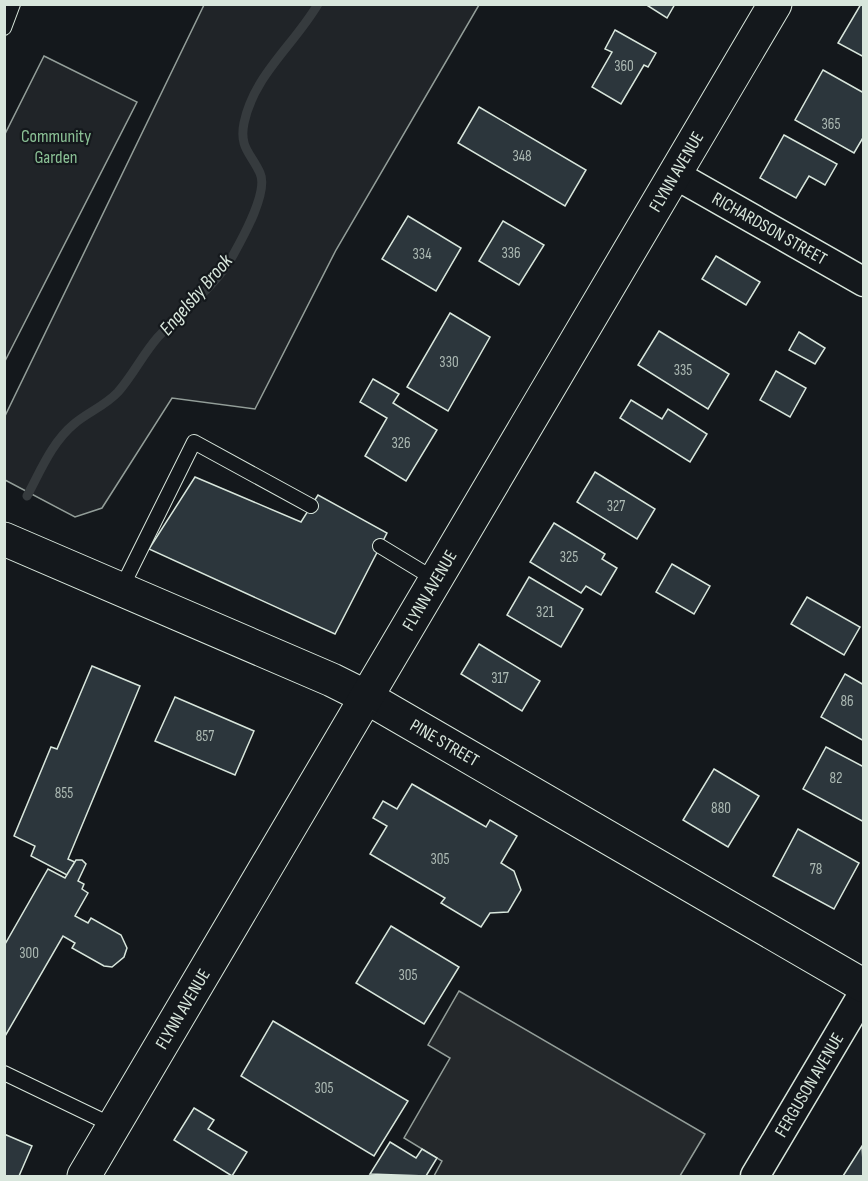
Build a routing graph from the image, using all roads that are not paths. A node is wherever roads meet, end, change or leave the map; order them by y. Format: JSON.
{"nodes":[{"id":1,"x":13,"y":4,"type":"edge"},
{"id":2,"x":775,"y":4,"type":"edge"},
{"id":3,"x":4,"y":28,"type":"edge"},
{"id":4,"x":674,"y":174,"type":"junction"},
{"id":5,"x":864,"y":282,"type":"edge"},
{"id":6,"x":311,"y":506,"type":"dead end"},
{"id":7,"x":4,"y":538,"type":"edge"},
{"id":8,"x":380,"y":546,"type":"dead end"},
{"id":9,"x":436,"y":580,"type":"junction"},
{"id":10,"x":121,"y":589,"type":"junction"},
{"id":11,"x":366,"y":697,"type":"junction"},
{"id":12,"x":864,"y":986,"type":"edge"},
{"id":13,"x":864,"y":992,"type":"edge"},
{"id":14,"x":4,"y":1073,"type":"edge"},
{"id":15,"x":114,"y":1126,"type":"junction"},
{"id":16,"x":84,"y":1176,"type":"edge"},
{"id":17,"x":755,"y":1176,"type":"edge"}],
"edges":[{"from":1,"to":3,"type":"lane"},
{"from":2,"to":4,"type":"street","name":"FLYNN AVENUE"},
{"from":4,"to":5,"type":"street","name":"RICHARDSON STREET"},
{"from":4,"to":9,"type":"street","name":"FLYNN AVENUE"},
{"from":6,"to":10,"type":"lane"},
{"from":7,"to":10,"type":"street","name":"PINE STREET"},
{"from":8,"to":9,"type":"lane"},
{"from":9,"to":11,"type":"street","name":"FLYNN AVENUE"},
{"from":10,"to":11,"type":"street","name":"PINE STREET"},
{"from":11,"to":12,"type":"street","name":"PINE STREET"},
{"from":11,"to":15,"type":"street","name":"FLYNN AVENUE"},
{"from":13,"to":17,"type":"street","name":"FERGUSON AVENUE"},
{"from":14,"to":15,"type":"lane"},
{"from":15,"to":16,"type":"street","name":"FLYNN AVENUE"}]}
